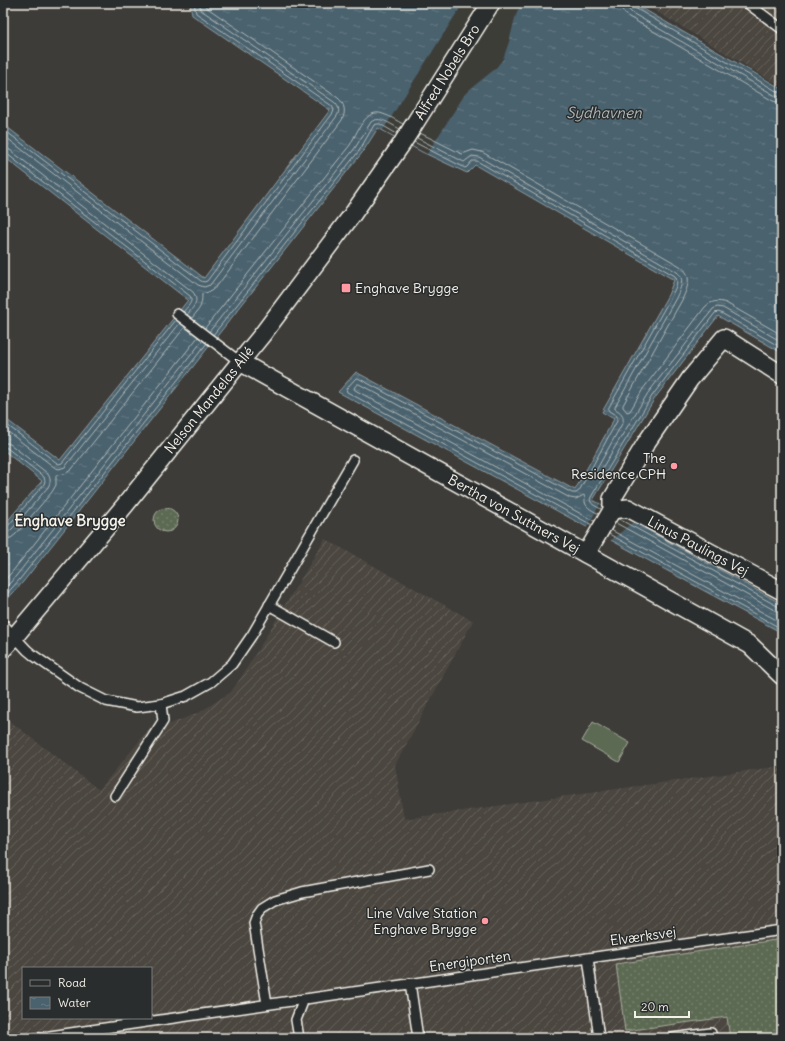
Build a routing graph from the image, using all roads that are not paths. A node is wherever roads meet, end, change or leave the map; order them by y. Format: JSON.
{"nodes":[{"id":1,"x":491,"y":3,"type":"edge"},
{"id":2,"x":747,"y":3,"type":"edge"},
{"id":3,"x":782,"y":30,"type":"edge"},
{"id":4,"x":403,"y":141,"type":"joint"},
{"id":5,"x":177,"y":314,"type":"dead end"},
{"id":6,"x":240,"y":362,"type":"junction"},
{"id":7,"x":782,"y":375,"type":"edge"},
{"id":8,"x":353,"y":460,"type":"dead end"},
{"id":9,"x":612,"y":510,"type":"junction"},
{"id":10,"x":586,"y":554,"type":"junction"},
{"id":11,"x":782,"y":591,"type":"edge"},
{"id":12,"x":269,"y":605,"type":"junction"},
{"id":13,"x":3,"y":624,"type":"edge"},
{"id":14,"x":15,"y":636,"type":"junction"},
{"id":15,"x":334,"y":642,"type":"dead end"},
{"id":16,"x":3,"y":649,"type":"edge"},
{"id":17,"x":782,"y":676,"type":"edge"},
{"id":18,"x":161,"y":704,"type":"junction"},
{"id":19,"x":115,"y":796,"type":"dead end"},
{"id":20,"x":429,"y":869,"type":"dead end"},
{"id":21,"x":782,"y":930,"type":"edge"},
{"id":22,"x":588,"y":958,"type":"junction"},
{"id":23,"x":410,"y":983,"type":"junction"},
{"id":24,"x":304,"y":999,"type":"junction"},
{"id":25,"x":267,"y":1004,"type":"junction"},
{"id":26,"x":36,"y":1038,"type":"edge"},
{"id":27,"x":299,"y":1038,"type":"edge"},
{"id":28,"x":418,"y":1038,"type":"edge"},
{"id":29,"x":599,"y":1038,"type":"edge"},
{"id":30,"x":672,"y":1038,"type":"edge"},
{"id":31,"x":711,"y":1038,"type":"edge"}],
"edges":[{"from":1,"to":4,"type":"street","name":"Alfred Nobels Bro"},
{"from":2,"to":3,"type":"lane"},
{"from":4,"to":6,"type":"street","name":"Nelson Mandelas Allé"},
{"from":5,"to":6,"type":"lane"},
{"from":6,"to":10,"type":"street","name":"Bertha von Suttners Vej"},
{"from":6,"to":14,"type":"street","name":"Nelson Mandelas Allé"},
{"from":7,"to":9,"type":"street"},
{"from":8,"to":12,"type":"lane"},
{"from":9,"to":10,"type":"street"},
{"from":9,"to":11,"type":"street","name":"Linus Paulings Vej"},
{"from":10,"to":17,"type":"street","name":"Bertha von Suttners Vej"},
{"from":12,"to":15,"type":"lane"},
{"from":12,"to":18,"type":"lane"},
{"from":13,"to":14,"type":"lane"},
{"from":14,"to":16,"type":"street","name":"Nelson Mandelas Allé"},
{"from":14,"to":18,"type":"lane"},
{"from":18,"to":19,"type":"lane"},
{"from":20,"to":25,"type":"lane"},
{"from":21,"to":22,"type":"lane","name":"Elværksvej"},
{"from":22,"to":23,"type":"lane","name":"Energiporten"},
{"from":22,"to":29,"type":"lane"},
{"from":23,"to":24,"type":"lane","name":"Energiporten"},
{"from":23,"to":28,"type":"lane"},
{"from":24,"to":25,"type":"lane","name":"Energiporten"},
{"from":24,"to":27,"type":"lane"},
{"from":25,"to":26,"type":"lane","name":"Energiporten"},
{"from":30,"to":31,"type":"lane"}]}
